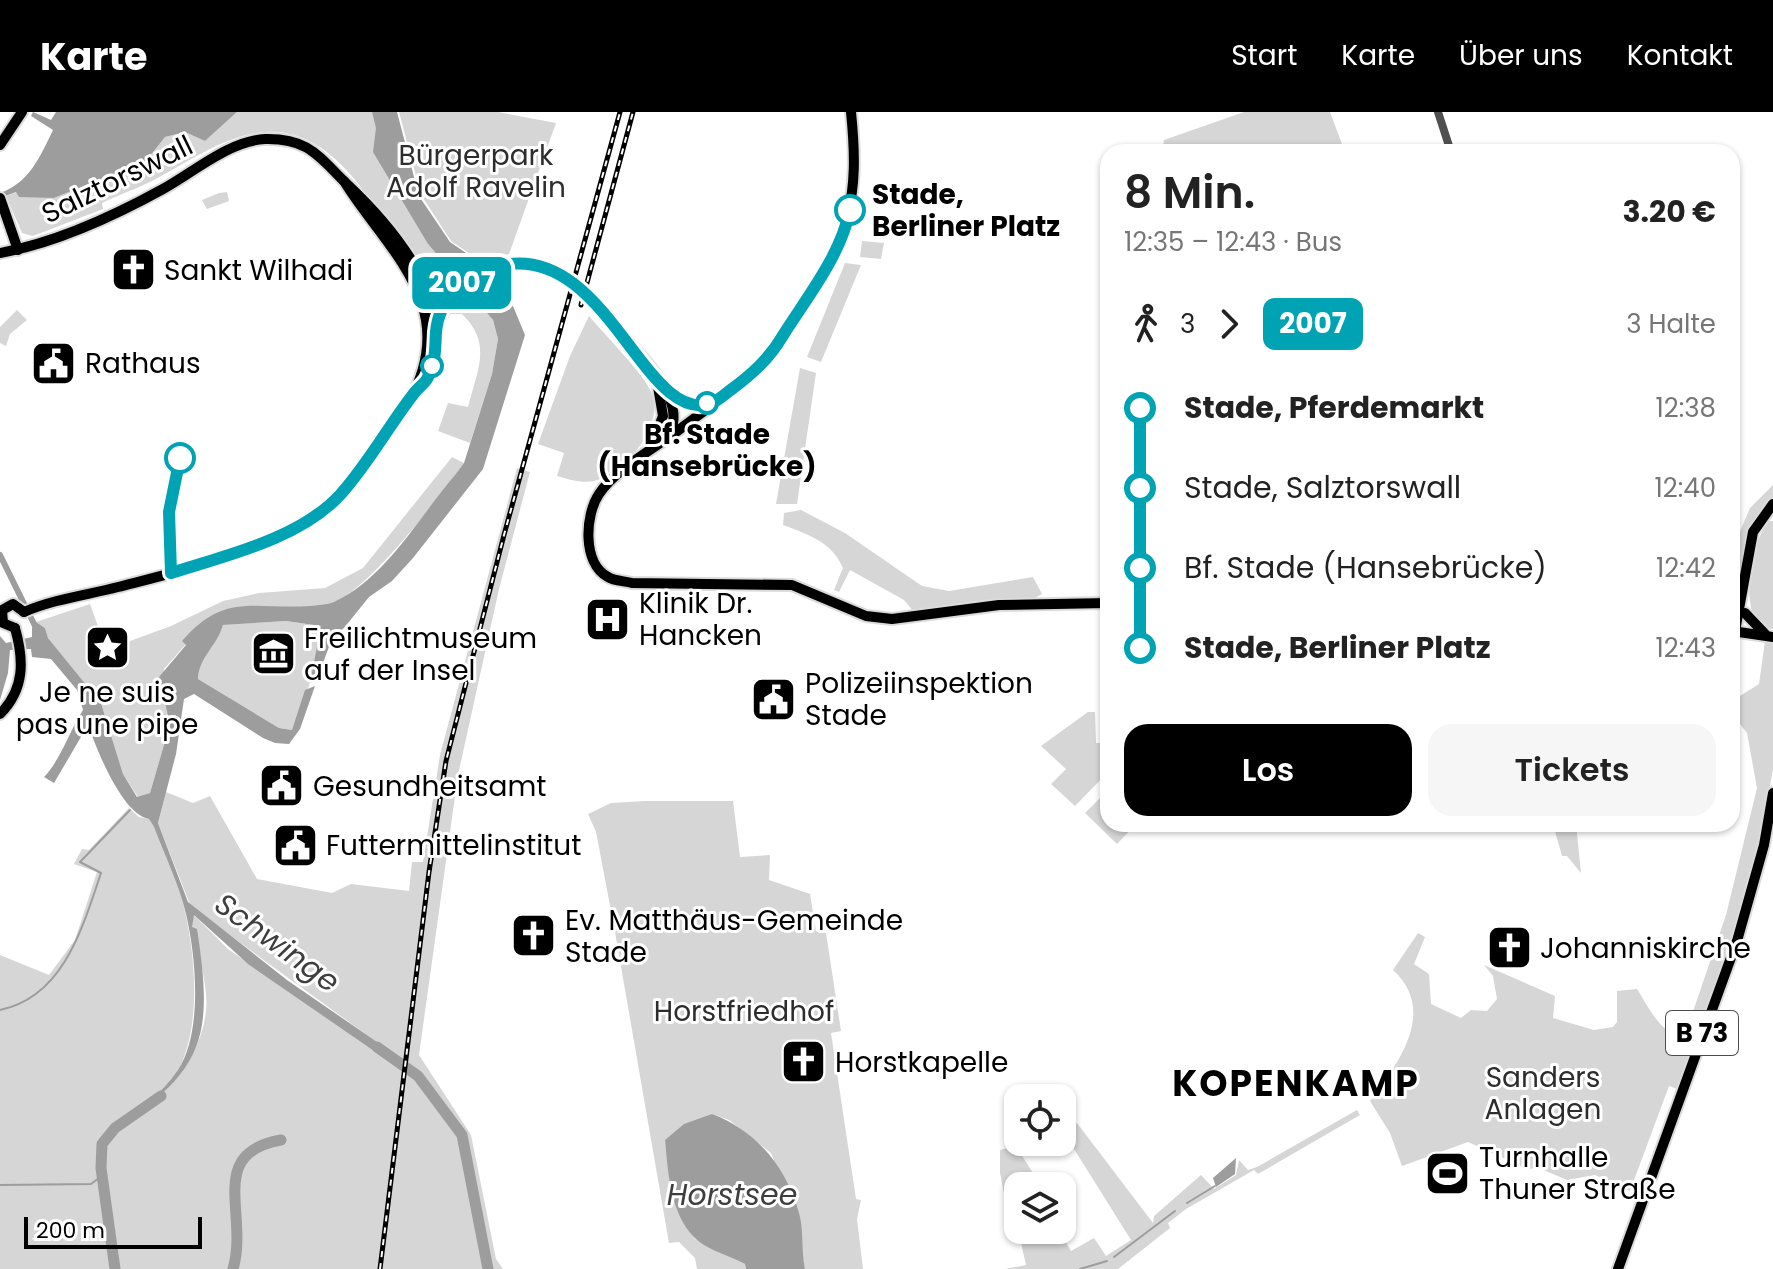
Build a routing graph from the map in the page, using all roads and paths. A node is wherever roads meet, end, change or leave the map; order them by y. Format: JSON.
{"nodes":[{"id":1,"x":22,"y":112,"type":"edge"},
{"id":2,"x":851,"y":112,"type":"edge"},
{"id":3,"x":1438,"y":112,"type":"edge"},
{"id":4,"x":1448,"y":144,"type":"edge"},
{"id":5,"x":0,"y":145,"type":"edge"},
{"id":6,"x":1,"y":200,"type":"edge"},
{"id":7,"x":378,"y":225,"type":"junction"},
{"id":8,"x":18,"y":250,"type":"junction"},
{"id":9,"x":0,"y":253,"type":"edge"},
{"id":10,"x":417,"y":268,"type":"junction"},
{"id":11,"x":458,"y":283,"type":"junction"},
{"id":12,"x":431,"y":293,"type":"junction"},
{"id":13,"x":436,"y":329,"type":"junction"},
{"id":14,"x":656,"y":378,"type":"junction"},
{"id":15,"x":416,"y":391,"type":"junction"},
{"id":16,"x":672,"y":397,"type":"junction"},
{"id":17,"x":708,"y":406,"type":"junction"},
{"id":18,"x":663,"y":416,"type":"junction"},
{"id":19,"x":678,"y":421,"type":"junction"},
{"id":20,"x":649,"y":451,"type":"junction"},
{"id":21,"x":1773,"y":504,"type":"edge"},
{"id":22,"x":1773,"y":516,"type":"edge"},
{"id":23,"x":1759,"y":522,"type":"junction"},
{"id":24,"x":1745,"y":581,"type":"junction"},
{"id":25,"x":1100,"y":603,"type":"edge"},
{"id":26,"x":1740,"y":609,"type":"edge"},
{"id":27,"x":30,"y":610,"type":"junction"},
{"id":28,"x":1745,"y":613,"type":"junction"},
{"id":29,"x":1740,"y":624,"type":"edge"},
{"id":30,"x":17,"y":632,"type":"junction"},
{"id":31,"x":1740,"y":632,"type":"edge"},
{"id":32,"x":1770,"y":636,"type":"edge"},
{"id":33,"x":0,"y":714,"type":"edge"},
{"id":34,"x":1773,"y":793,"type":"edge"},
{"id":35,"x":1618,"y":1269,"type":"edge"}],
"edges":[{"from":1,"to":5,"type":"main road"},
{"from":2,"to":17,"type":"main road"},
{"from":3,"to":4,"type":"street"},
{"from":6,"to":8,"type":"main road"},
{"from":7,"to":8,"type":"main road","name":"Salztorswall"},
{"from":7,"to":10,"type":"main road","name":"Salztorswall"},
{"from":7,"to":12,"type":"main road"},
{"from":8,"to":9,"type":"main road","name":"Salztorswall"},
{"from":10,"to":12,"type":"main road","name":"Salztorswall"},
{"from":10,"to":12,"type":"main road"},
{"from":11,"to":12,"type":"main road"},
{"from":11,"to":12,"type":"main road"},
{"from":11,"to":14,"type":"main road","bridge":true},
{"from":12,"to":13,"type":"main road"},
{"from":12,"to":13,"type":"main road"},
{"from":12,"to":15,"type":"main road"},
{"from":13,"to":15,"type":"main road"},
{"from":14,"to":16,"type":"main road"},
{"from":14,"to":18,"type":"main road"},
{"from":15,"to":27,"type":"main road"},
{"from":16,"to":17,"type":"main road"},
{"from":16,"to":19,"type":"main road"},
{"from":17,"to":19,"type":"main road"},
{"from":18,"to":19,"type":"main road"},
{"from":18,"to":20,"type":"main road"},
{"from":19,"to":20,"type":"main road"},
{"from":20,"to":25,"type":"main road"},
{"from":21,"to":23,"type":"main road"},
{"from":22,"to":23,"type":"main road"},
{"from":23,"to":24,"type":"main road"},
{"from":24,"to":26,"type":"main road"},
{"from":24,"to":28,"type":"main road"},
{"from":27,"to":30,"type":"main road"},
{"from":27,"to":30,"type":"main road"},
{"from":28,"to":29,"type":"main road"},
{"from":28,"to":32,"type":"main road"},
{"from":30,"to":33,"type":"main road"},
{"from":31,"to":32,"type":"main road"},
{"from":34,"to":35,"type":"main road","number":"B 73"}]}
